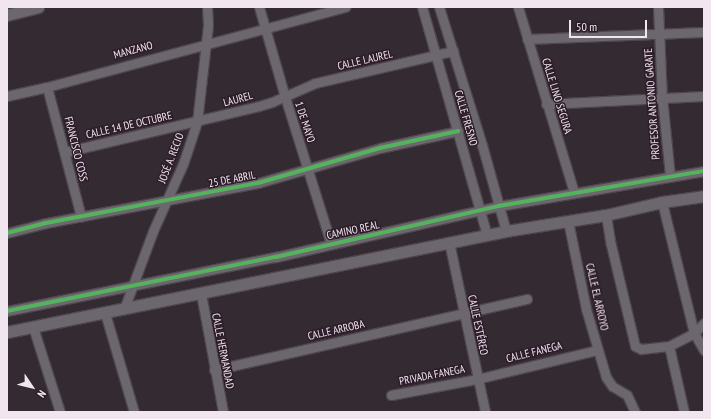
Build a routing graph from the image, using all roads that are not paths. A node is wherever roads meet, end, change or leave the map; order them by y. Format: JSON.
{"nodes":[{"id":1,"x":38,"y":7,"type":"edge"},
{"id":2,"x":207,"y":7,"type":"edge"},
{"id":3,"x":259,"y":7,"type":"edge"},
{"id":4,"x":345,"y":7,"type":"edge"},
{"id":5,"x":422,"y":7,"type":"edge"},
{"id":6,"x":439,"y":7,"type":"edge"},
{"id":7,"x":518,"y":7,"type":"edge"},
{"id":8,"x":658,"y":7,"type":"edge"},
{"id":9,"x":7,"y":15,"type":"edge"},
{"id":10,"x":266,"y":27,"type":"junction"},
{"id":11,"x":704,"y":32,"type":"edge"},
{"id":12,"x":659,"y":33,"type":"junction"},
{"id":13,"x":527,"y":39,"type":"junction"},
{"id":14,"x":206,"y":43,"type":"junction"},
{"id":15,"x":453,"y":51,"type":"junction"},
{"id":16,"x":436,"y":55,"type":"junction"},
{"id":17,"x":47,"y":86,"type":"junction"},
{"id":18,"x":7,"y":96,"type":"edge"},
{"id":19,"x":704,"y":96,"type":"edge"},
{"id":20,"x":285,"y":97,"type":"junction"},
{"id":21,"x":662,"y":97,"type":"junction"},
{"id":22,"x":546,"y":104,"type":"junction"},
{"id":23,"x":197,"y":122,"type":"junction"},
{"id":24,"x":458,"y":131,"type":"junction"},
{"id":25,"x":65,"y":152,"type":"junction"},
{"id":26,"x":308,"y":169,"type":"junction"},
{"id":27,"x":704,"y":171,"type":"edge"},
{"id":28,"x":670,"y":176,"type":"junction"},
{"id":29,"x":574,"y":192,"type":"junction"},
{"id":30,"x":704,"y":196,"type":"edge"},
{"id":31,"x":167,"y":200,"type":"junction"},
{"id":32,"x":662,"y":202,"type":"junction"},
{"id":33,"x":499,"y":206,"type":"junction"},
{"id":34,"x":479,"y":210,"type":"junction"},
{"id":35,"x":606,"y":215,"type":"junction"},
{"id":36,"x":81,"y":217,"type":"junction"},
{"id":37,"x":568,"y":221,"type":"junction"},
{"id":38,"x":506,"y":231,"type":"junction"},
{"id":39,"x":7,"y":233,"type":"edge"},
{"id":40,"x":487,"y":235,"type":"junction"},
{"id":41,"x":449,"y":242,"type":"junction"},
{"id":42,"x":331,"y":244,"type":"junction"},
{"id":43,"x":133,"y":285,"type":"junction"},
{"id":44,"x":201,"y":294,"type":"junction"},
{"id":45,"x":527,"y":299,"type":"dead end"},
{"id":46,"x":124,"y":309,"type":"junction"},
{"id":47,"x":7,"y":311,"type":"edge"},
{"id":48,"x":105,"y":313,"type":"junction"},
{"id":49,"x":463,"y":313,"type":"junction"},
{"id":50,"x":704,"y":323,"type":"edge"},
{"id":51,"x":33,"y":327,"type":"junction"},
{"id":52,"x":7,"y":332,"type":"edge"},
{"id":53,"x":694,"y":333,"type":"junction"},
{"id":54,"x":669,"y":346,"type":"junction"},
{"id":55,"x":597,"y":350,"type":"junction"},
{"id":56,"x":704,"y":350,"type":"edge"},
{"id":57,"x":214,"y":370,"type":"junction"},
{"id":58,"x":477,"y":379,"type":"junction"},
{"id":59,"x":391,"y":395,"type":"dead end"},
{"id":60,"x":60,"y":412,"type":"edge"},
{"id":61,"x":134,"y":412,"type":"edge"},
{"id":62,"x":223,"y":412,"type":"edge"},
{"id":63,"x":485,"y":412,"type":"edge"},
{"id":64,"x":635,"y":412,"type":"edge"},
{"id":65,"x":684,"y":412,"type":"edge"}],
"edges":[{"from":1,"to":9,"type":"street"},
{"from":2,"to":14,"type":"street","name":"JOSÉ A. RECIO"},
{"from":3,"to":10,"type":"street","name":"1 DE MAYO"},
{"from":4,"to":10,"type":"street","name":"MANZANO"},
{"from":5,"to":16,"type":"street","name":"CALLE FRESNO"},
{"from":6,"to":15,"type":"street","name":"CALLE FRESNO"},
{"from":7,"to":13,"type":"street","name":"CALLE LINO SEGURA"},
{"from":8,"to":12,"type":"street","name":"PROFESOR ANTONIO GARATE"},
{"from":10,"to":14,"type":"street","name":"MANZANO"},
{"from":10,"to":20,"type":"street","name":"1 DE MAYO"},
{"from":11,"to":12,"type":"street"},
{"from":12,"to":13,"type":"street"},
{"from":12,"to":21,"type":"street","name":"PROFESOR ANTONIO GARATE"},
{"from":13,"to":22,"type":"street","name":"CALLE LINO SEGURA"},
{"from":14,"to":17,"type":"street","name":"MANZANO"},
{"from":14,"to":23,"type":"street","name":"JOSÉ A. RECIO"},
{"from":15,"to":16,"type":"street","name":"CALLE LAUREL"},
{"from":15,"to":33,"type":"street","name":"CALLE FRESNO"},
{"from":16,"to":20,"type":"street","name":"CALLE LAUREL"},
{"from":16,"to":24,"type":"street","name":"CALLE FRESNO"},
{"from":17,"to":18,"type":"street","name":"MANZANO"},
{"from":17,"to":25,"type":"street","name":"FRANCISCO COSS"},
{"from":19,"to":21,"type":"street"},
{"from":20,"to":23,"type":"street","name":"LAUREL"},
{"from":20,"to":26,"type":"street","name":"1 DE MAYO"},
{"from":21,"to":22,"type":"street"},
{"from":21,"to":28,"type":"street","name":"PROFESOR ANTONIO GARATE"},
{"from":22,"to":29,"type":"street","name":"CALLE LINO SEGURA"},
{"from":23,"to":25,"type":"street","name":"CALLE 14 DE OCTUBRE"},
{"from":23,"to":31,"type":"street","name":"JOSÉ A. RECIO"},
{"from":24,"to":26,"type":"street","name":"25 DE ABRIL"},
{"from":24,"to":34,"type":"street","name":"CALLE FRESNO"},
{"from":25,"to":36,"type":"street","name":"FRANCISCO COSS"},
{"from":26,"to":31,"type":"street","name":"25 DE ABRIL"},
{"from":26,"to":42,"type":"street","name":"1 DE MAYO"},
{"from":27,"to":28,"type":"street","name":"CAMINO REAL"},
{"from":28,"to":29,"type":"street","name":"CAMINO REAL"},
{"from":29,"to":33,"type":"street","name":"CAMINO REAL"},
{"from":30,"to":32,"type":"street"},
{"from":31,"to":36,"type":"street","name":"25 DE ABRIL"},
{"from":31,"to":43,"type":"street","name":"JOSÉ A. RECIO"},
{"from":32,"to":35,"type":"street"},
{"from":32,"to":53,"type":"street"},
{"from":33,"to":34,"type":"street","name":"CAMINO REAL"},
{"from":33,"to":38,"type":"street","name":"CALLE FRESNO"},
{"from":34,"to":40,"type":"street","name":"CALLE FRESNO"},
{"from":34,"to":42,"type":"street","name":"CAMINO REAL"},
{"from":35,"to":37,"type":"street"},
{"from":35,"to":54,"type":"street"},
{"from":36,"to":39,"type":"street","name":"25 DE ABRIL"},
{"from":37,"to":38,"type":"street"},
{"from":37,"to":55,"type":"street","name":"CALLE EL ARROYO"},
{"from":38,"to":40,"type":"street"},
{"from":40,"to":41,"type":"street"},
{"from":41,"to":44,"type":"street"},
{"from":41,"to":49,"type":"street","name":"CALLE ESTÉREO"},
{"from":42,"to":43,"type":"street","name":"CAMINO REAL"},
{"from":43,"to":46,"type":"street","name":"JOSÉ A. RECIO"},
{"from":43,"to":47,"type":"street","name":"CAMINO REAL"},
{"from":44,"to":46,"type":"street"},
{"from":44,"to":57,"type":"street","name":"CALLE HERMANDAD"},
{"from":45,"to":49,"type":"street","name":"CALLE ARROBA"},
{"from":46,"to":48,"type":"street"},
{"from":48,"to":51,"type":"street"},
{"from":48,"to":61,"type":"street"},
{"from":49,"to":57,"type":"street","name":"CALLE ARROBA"},
{"from":49,"to":58,"type":"street","name":"CALLE ESTÉREO"},
{"from":50,"to":53,"type":"street"},
{"from":51,"to":52,"type":"street"},
{"from":51,"to":60,"type":"street"},
{"from":53,"to":54,"type":"street"},
{"from":53,"to":56,"type":"street"},
{"from":54,"to":65,"type":"street"},
{"from":55,"to":58,"type":"street","name":"CALLE FANEGA"},
{"from":55,"to":64,"type":"street","name":"CALLE EL ARROYO"},
{"from":57,"to":62,"type":"street","name":"CALLE HERMANDAD"},
{"from":58,"to":59,"type":"street","name":"PRIVADA FANEGA"},
{"from":58,"to":63,"type":"street","name":"CALLE ESTÉREO"}]}
